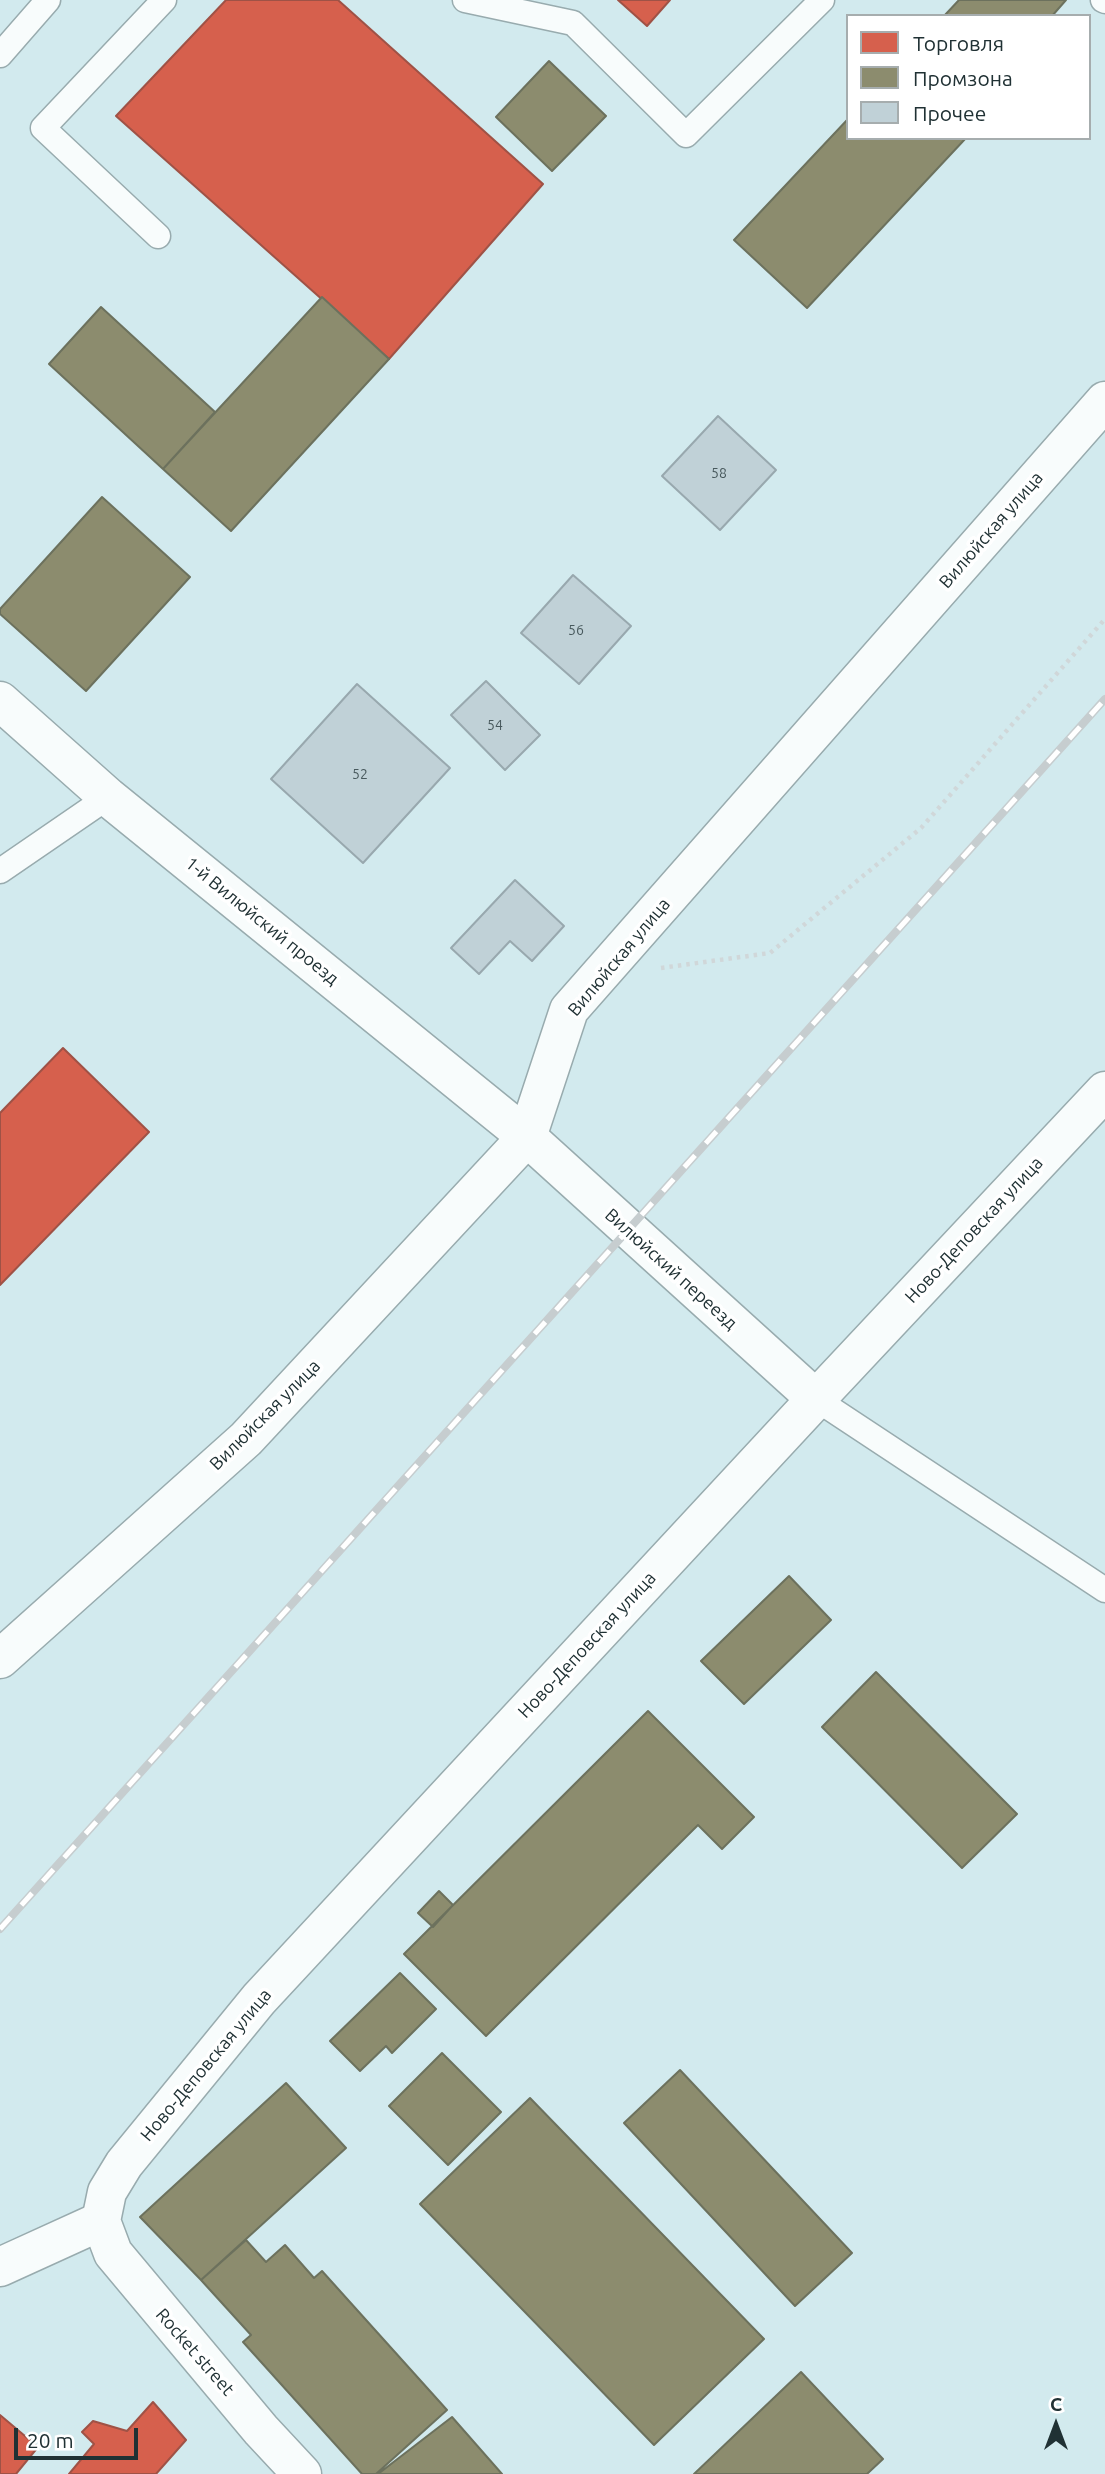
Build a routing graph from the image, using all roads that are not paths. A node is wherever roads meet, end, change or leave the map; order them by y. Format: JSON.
{"nodes":[{"id":1,"x":48,"y":0,"type":"edge"},
{"id":2,"x":164,"y":0,"type":"edge"},
{"id":3,"x":465,"y":0,"type":"edge"},
{"id":4,"x":822,"y":0,"type":"edge"},
{"id":5,"x":0,"y":55,"type":"edge"},
{"id":6,"x":158,"y":236,"type":"dead end"},
{"id":7,"x":1105,"y":401,"type":"edge"},
{"id":8,"x":0,"y":701,"type":"edge"},
{"id":9,"x":108,"y":797,"type":"junction"},
{"id":10,"x":0,"y":871,"type":"edge"},
{"id":11,"x":1105,"y":1091,"type":"edge"},
{"id":12,"x":527,"y":1137,"type":"junction"},
{"id":13,"x":816,"y":1399,"type":"junction"},
{"id":14,"x":1105,"y":1590,"type":"edge"},
{"id":15,"x":0,"y":1659,"type":"edge"},
{"id":16,"x":101,"y":2221,"type":"junction"},
{"id":17,"x":0,"y":2267,"type":"edge"},
{"id":18,"x":302,"y":2474,"type":"edge"}],
"edges":[{"from":1,"to":5,"type":"lane"},
{"from":2,"to":6,"type":"lane"},
{"from":3,"to":4,"type":"lane"},
{"from":7,"to":12,"type":"street","name":"Вилюйская улица"},
{"from":8,"to":9,"type":"street","name":"1-й Вилюйский проезд"},
{"from":9,"to":10,"type":"lane"},
{"from":9,"to":12,"type":"street","name":"1-й Вилюйский проезд"},
{"from":11,"to":13,"type":"street","name":"Ново-Деповская улица"},
{"from":12,"to":13,"type":"street","name":"Вилюйский переезд"},
{"from":12,"to":15,"type":"street","name":"Вилюйская улица"},
{"from":13,"to":14,"type":"lane"},
{"from":13,"to":16,"type":"street","name":"Ново-Деповская улица"},
{"from":16,"to":17,"type":"street"},
{"from":16,"to":18,"type":"street","name":"Rocket street"}]}
